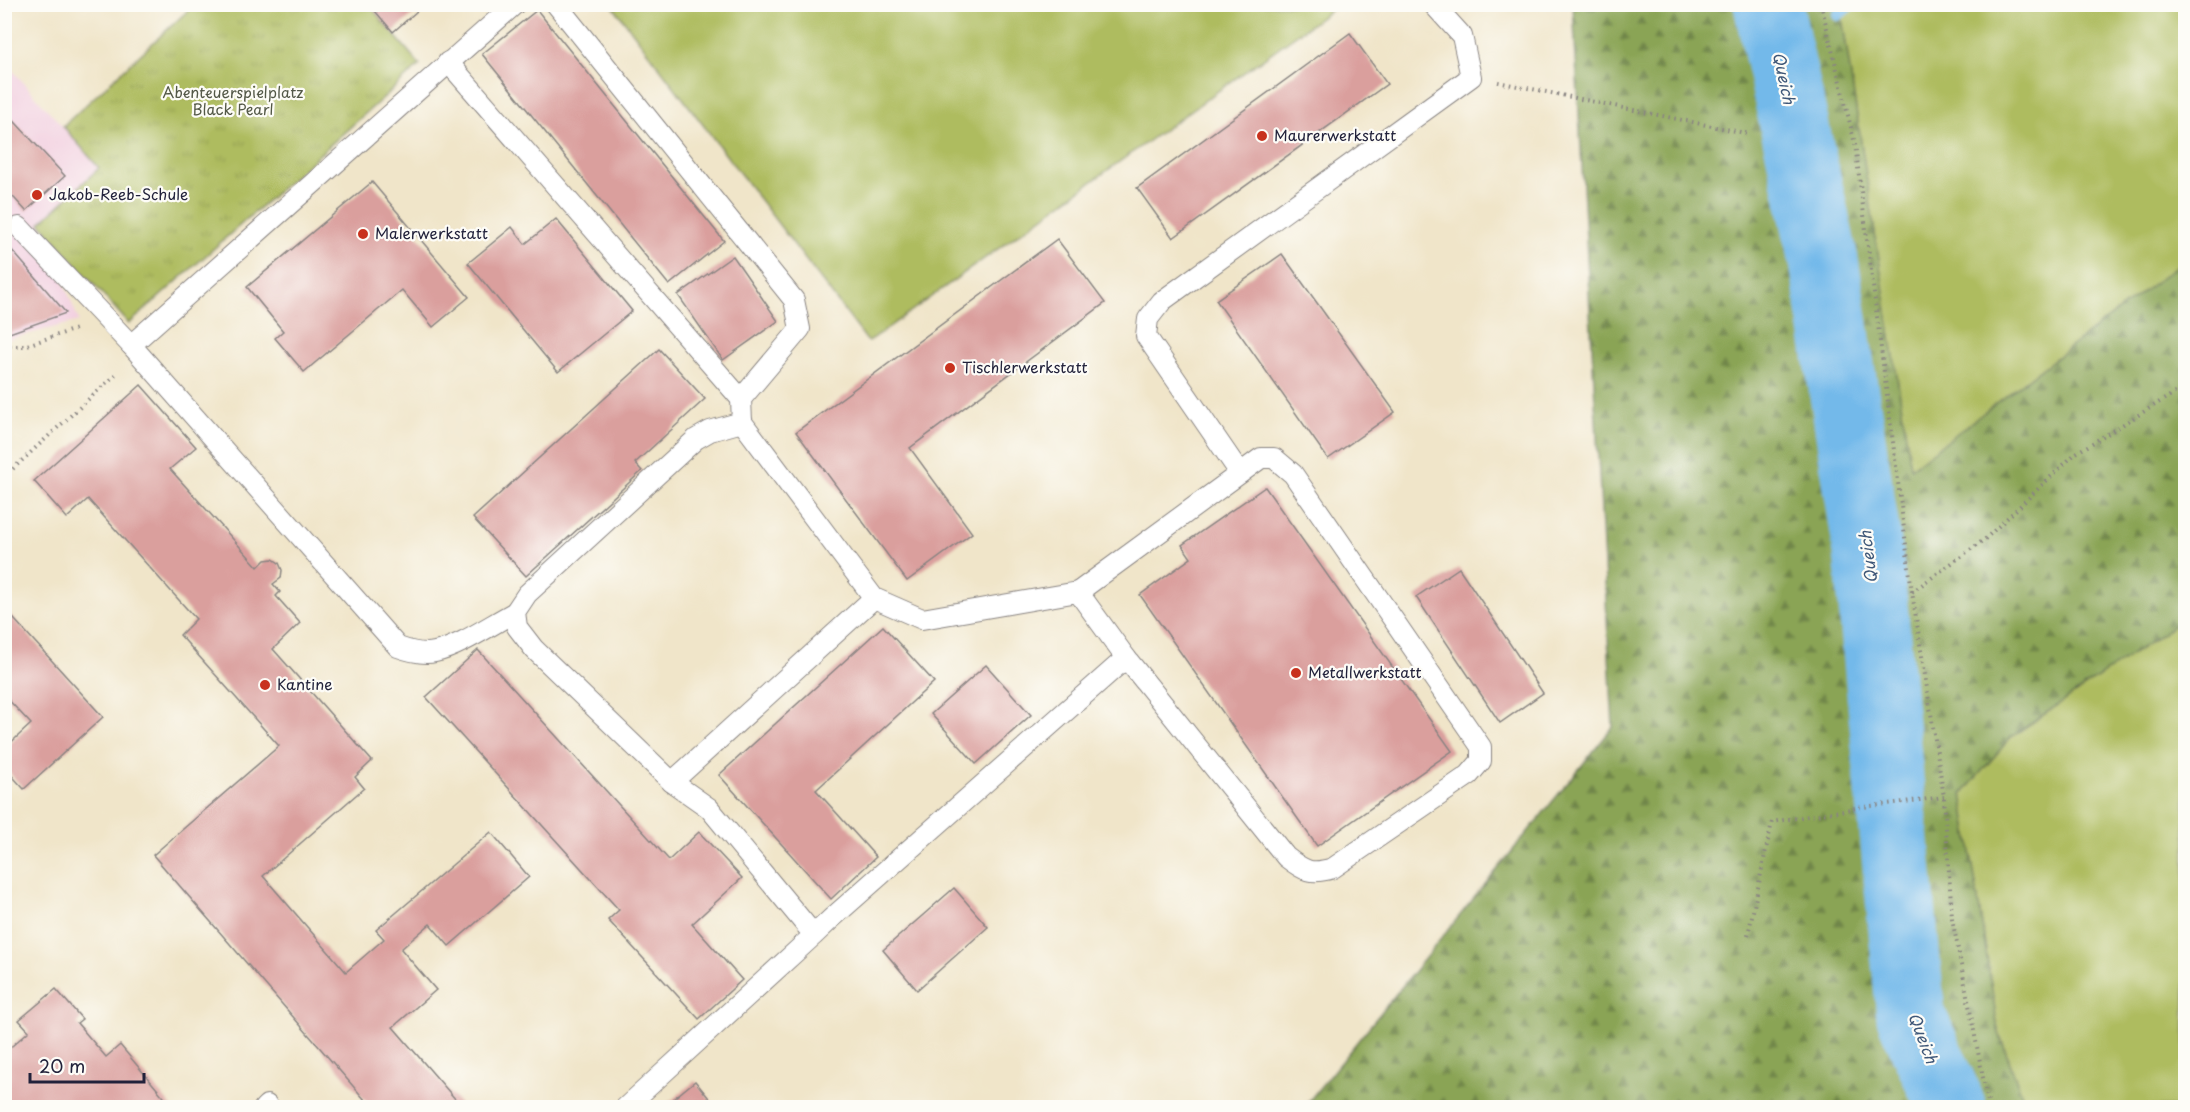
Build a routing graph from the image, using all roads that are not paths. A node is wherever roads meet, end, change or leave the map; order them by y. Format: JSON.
{"nodes":[{"id":1,"x":515,"y":4,"type":"edge"},
{"id":2,"x":556,"y":4,"type":"edge"},
{"id":3,"x":1433,"y":4,"type":"edge"},
{"id":4,"x":448,"y":62,"type":"junction"},
{"id":5,"x":19,"y":227,"type":"dead end"},
{"id":6,"x":134,"y":349,"type":"junction"},
{"id":7,"x":741,"y":399,"type":"junction"},
{"id":8,"x":742,"y":422,"type":"junction"},
{"id":9,"x":1240,"y":473,"type":"junction"},
{"id":10,"x":1078,"y":592,"type":"junction"},
{"id":11,"x":874,"y":598,"type":"junction"},
{"id":12,"x":515,"y":612,"type":"junction"},
{"id":13,"x":1126,"y":658,"type":"junction"},
{"id":14,"x":672,"y":782,"type":"junction"},
{"id":15,"x":814,"y":935,"type":"junction"},
{"id":16,"x":626,"y":1107,"type":"edge"}],
"edges":[{"from":1,"to":4,"type":"lane"},
{"from":2,"to":7,"type":"lane"},
{"from":3,"to":9,"type":"lane"},
{"from":4,"to":6,"type":"lane"},
{"from":4,"to":7,"type":"lane"},
{"from":5,"to":6,"type":"lane"},
{"from":6,"to":12,"type":"lane"},
{"from":7,"to":8,"type":"lane"},
{"from":8,"to":11,"type":"lane"},
{"from":8,"to":12,"type":"lane"},
{"from":9,"to":10,"type":"lane"},
{"from":9,"to":13,"type":"lane"},
{"from":10,"to":11,"type":"lane"},
{"from":10,"to":13,"type":"lane"},
{"from":11,"to":14,"type":"lane"},
{"from":12,"to":14,"type":"lane"},
{"from":13,"to":15,"type":"lane"},
{"from":14,"to":15,"type":"lane"},
{"from":15,"to":16,"type":"lane"}]}
